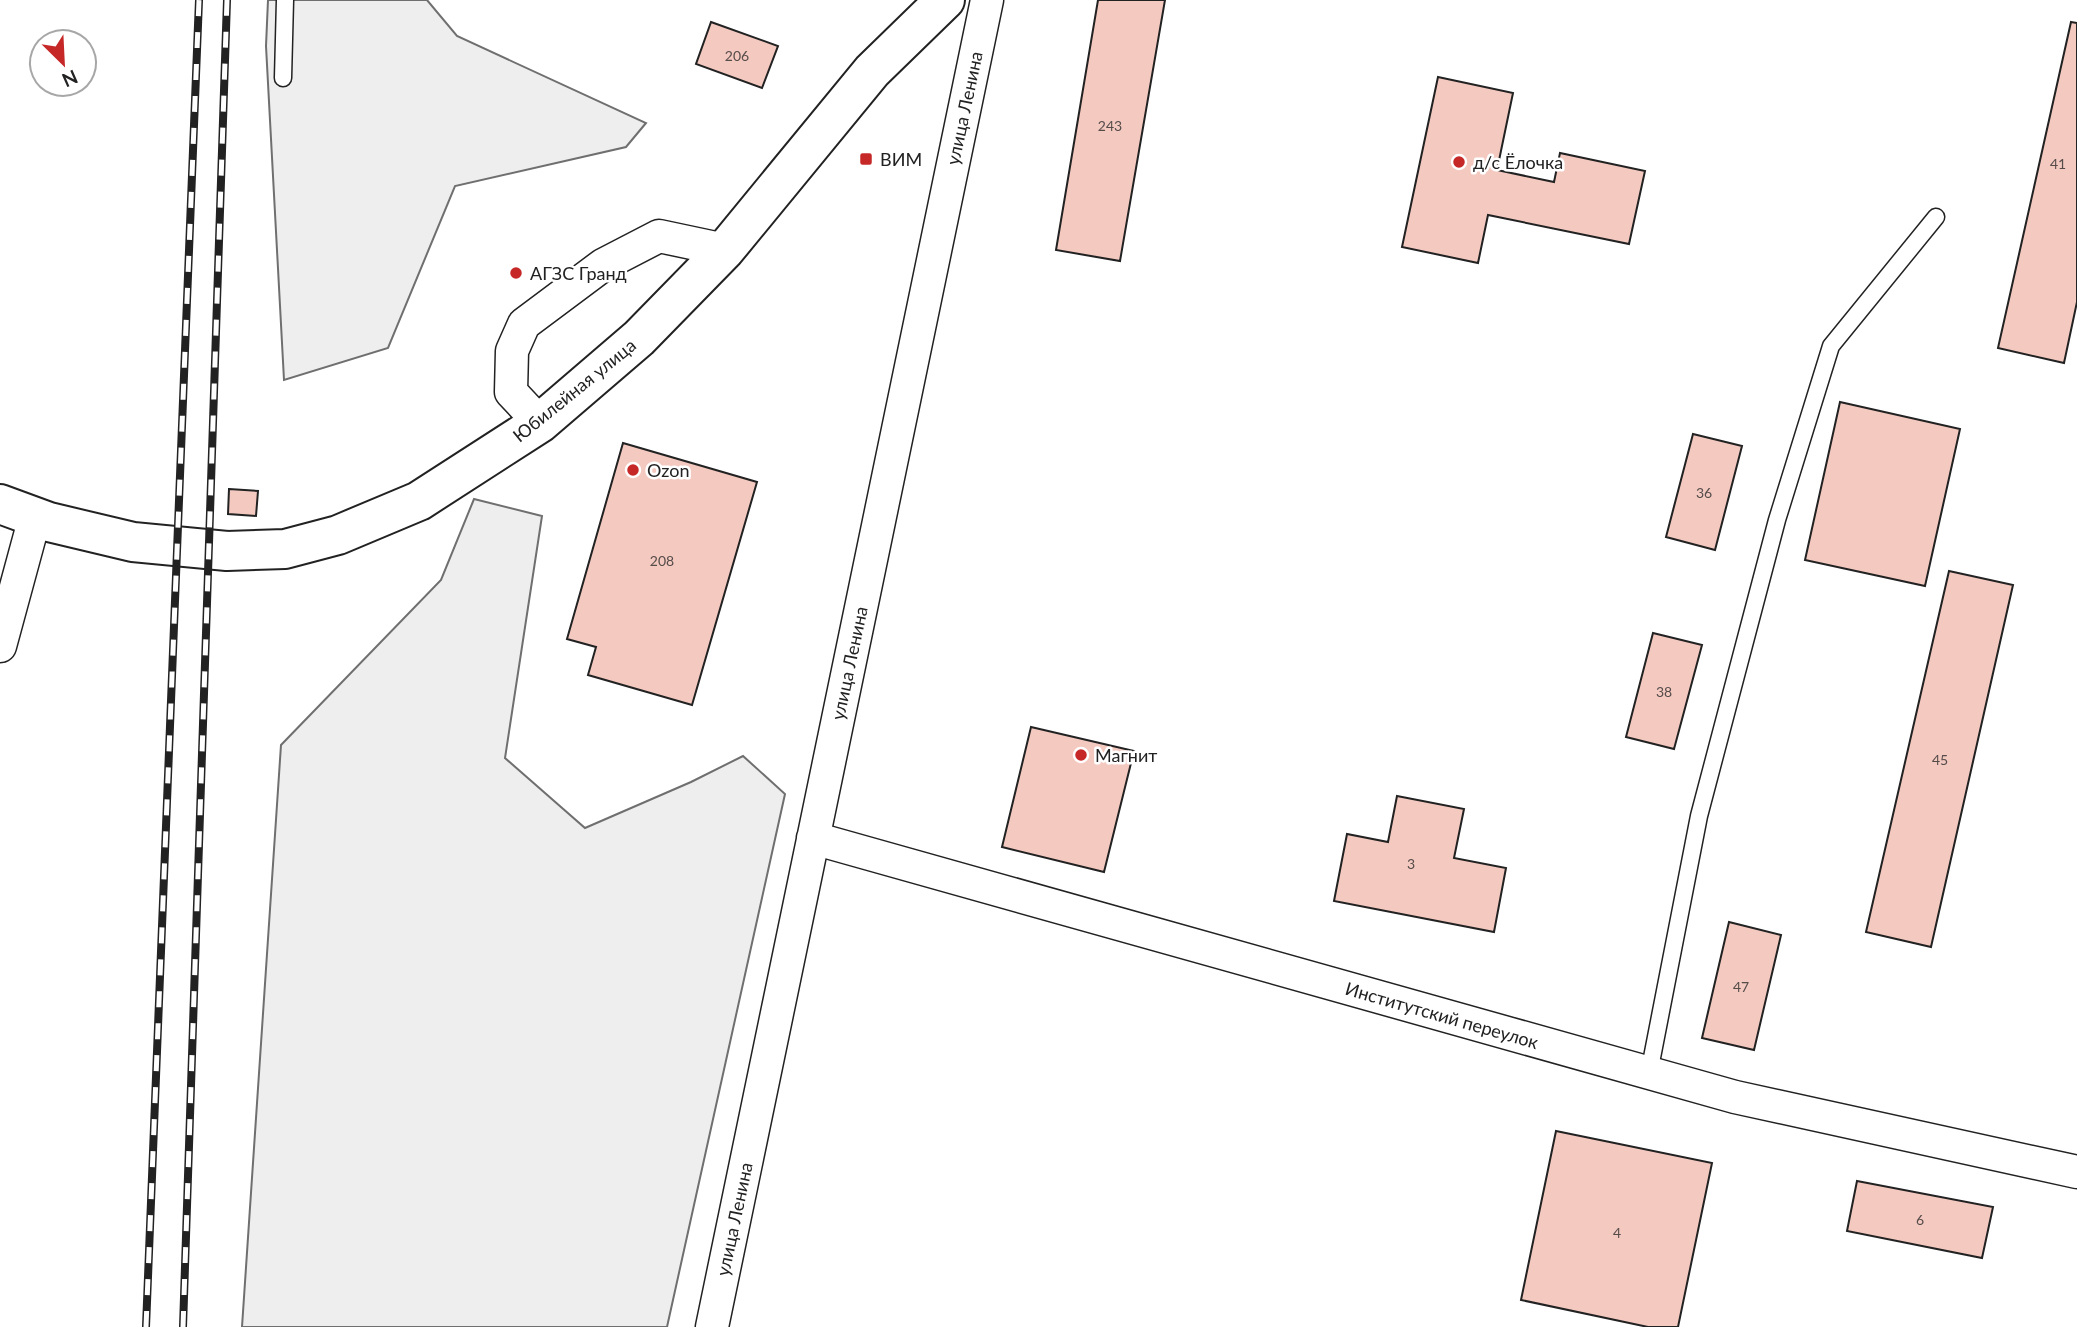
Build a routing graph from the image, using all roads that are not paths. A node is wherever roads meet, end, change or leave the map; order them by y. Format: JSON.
{"nodes":[{"id":1,"x":285,"y":0,"type":"edge"},
{"id":2,"x":946,"y":0,"type":"edge"},
{"id":3,"x":986,"y":0,"type":"edge"},
{"id":4,"x":283,"y":78,"type":"dead end"},
{"id":5,"x":1936,"y":217,"type":"dead end"},
{"id":6,"x":725,"y":250,"type":"junction"},
{"id":7,"x":540,"y":423,"type":"junction"},
{"id":8,"x":17,"y":511,"type":"edge"},
{"id":9,"x":0,"y":646,"type":"edge"},
{"id":10,"x":813,"y":838,"type":"junction"},
{"id":11,"x":1649,"y":1073,"type":"junction"},
{"id":12,"x":2077,"y":1172,"type":"edge"},
{"id":13,"x":712,"y":1327,"type":"edge"}],
"edges":[{"from":1,"to":4,"type":"lane"},
{"from":2,"to":6,"type":"main road","name":"Юбилейная улица"},
{"from":3,"to":10,"type":"street","name":"улица Ленина"},
{"from":5,"to":11,"type":"lane"},
{"from":6,"to":7,"type":"main road","name":"Юбилейная улица"},
{"from":6,"to":7,"type":"street"},
{"from":7,"to":8,"type":"main road","name":"Юбилейная улица"},
{"from":8,"to":9,"type":"street"},
{"from":10,"to":11,"type":"street","name":"Институтский переулок"},
{"from":10,"to":13,"type":"street","name":"улица Ленина"},
{"from":11,"to":12,"type":"street","name":"Институтский переулок"}]}
